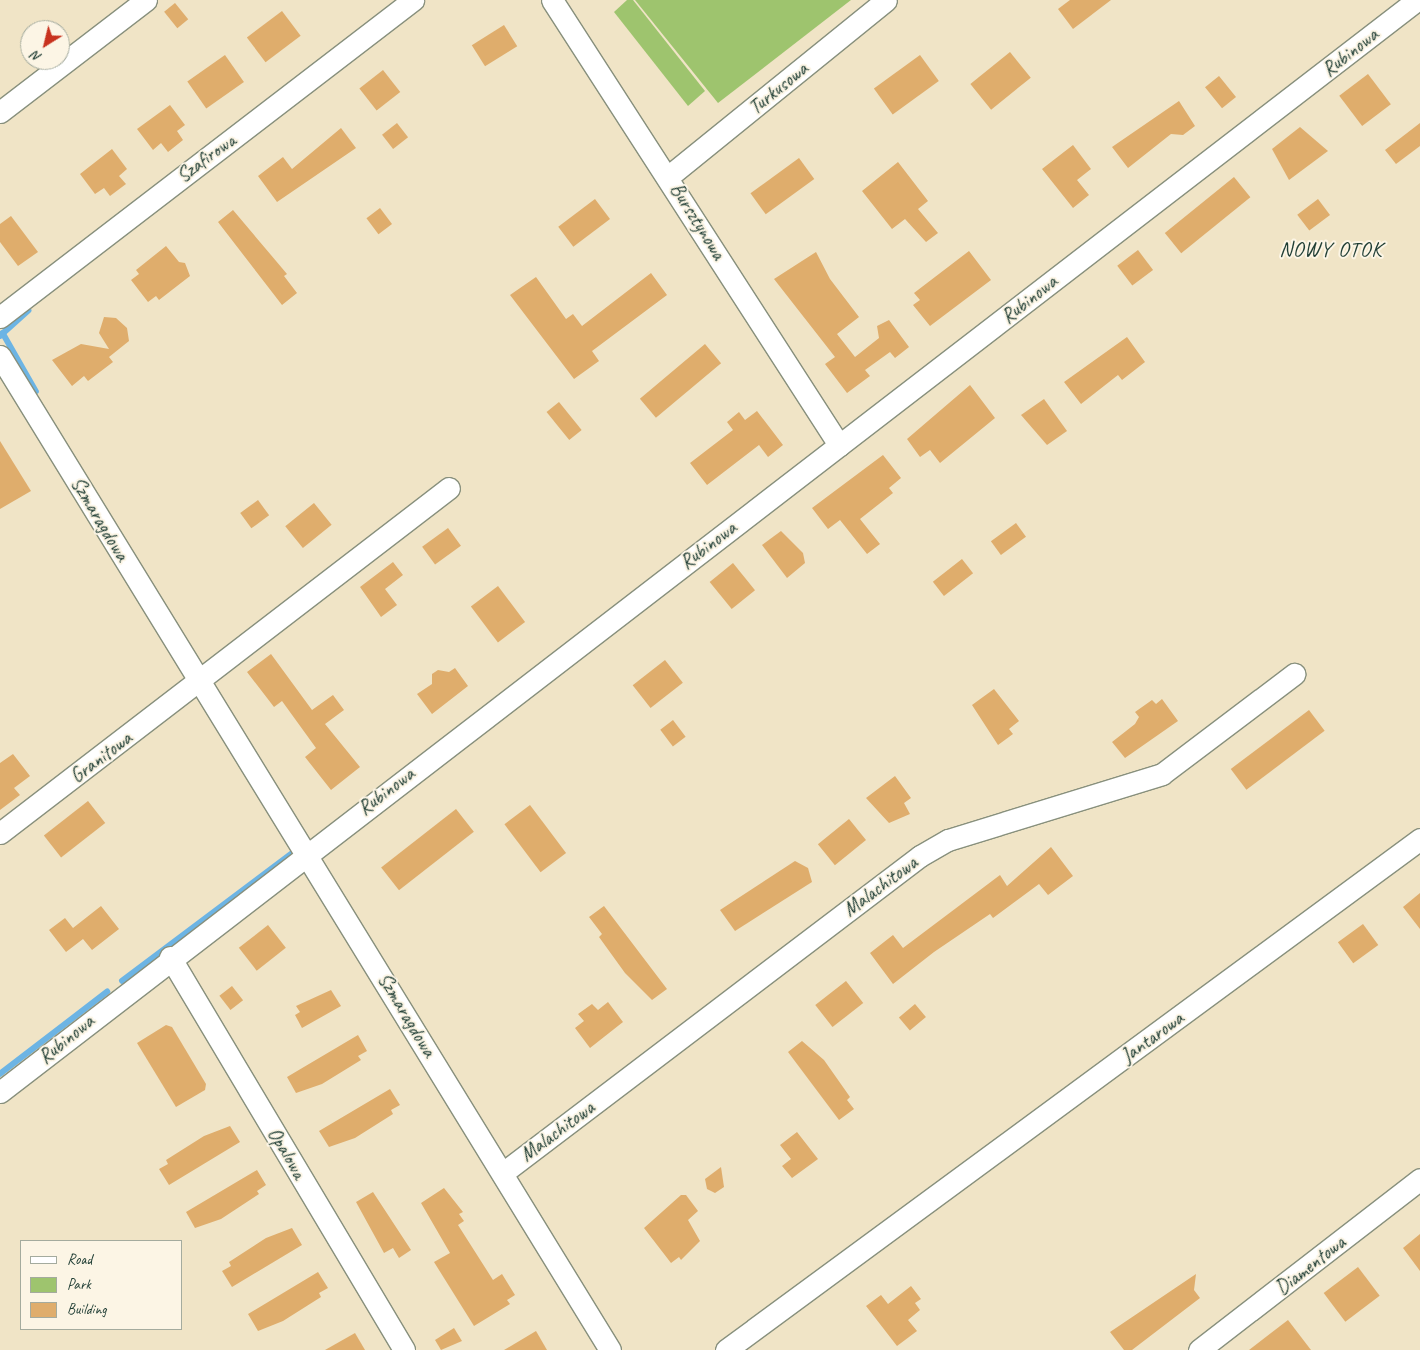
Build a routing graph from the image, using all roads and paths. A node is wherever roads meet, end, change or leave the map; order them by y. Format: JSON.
{"nodes":[{"id":1,"x":146,"y":0,"type":"edge"},
{"id":2,"x":413,"y":0,"type":"edge"},
{"id":3,"x":552,"y":0,"type":"edge"},
{"id":4,"x":886,"y":0,"type":"edge"},
{"id":5,"x":1417,"y":0,"type":"edge"},
{"id":6,"x":0,"y":112,"type":"edge"},
{"id":7,"x":669,"y":176,"type":"junction"},
{"id":8,"x":0,"y":316,"type":"edge"},
{"id":9,"x":0,"y":356,"type":"edge"},
{"id":10,"x":839,"y":445,"type":"junction"},
{"id":11,"x":449,"y":488,"type":"dead end"},
{"id":12,"x":1294,"y":674,"type":"dead end"},
{"id":13,"x":202,"y":682,"type":"junction"},
{"id":14,"x":0,"y":833,"type":"edge"},
{"id":15,"x":1420,"y":839,"type":"edge"},
{"id":16,"x":308,"y":851,"type":"junction"},
{"id":17,"x":170,"y":957,"type":"junction"},
{"id":18,"x":0,"y":1092,"type":"edge"},
{"id":19,"x":504,"y":1172,"type":"junction"},
{"id":20,"x":1420,"y":1179,"type":"edge"},
{"id":21,"x":404,"y":1350,"type":"edge"},
{"id":22,"x":610,"y":1350,"type":"edge"},
{"id":23,"x":726,"y":1350,"type":"edge"},
{"id":24,"x":1199,"y":1350,"type":"edge"}],
"edges":[{"from":1,"to":6,"type":"street"},
{"from":2,"to":8,"type":"street","name":"Szafirowa"},
{"from":3,"to":7,"type":"street","name":"Bursztynowa"},
{"from":4,"to":7,"type":"street","name":"Turkusowa"},
{"from":5,"to":10,"type":"street","name":"Rubinowa"},
{"from":7,"to":10,"type":"street","name":"Bursztynowa"},
{"from":9,"to":13,"type":"street","name":"Szmaragdowa"},
{"from":10,"to":16,"type":"street","name":"Rubinowa"},
{"from":11,"to":13,"type":"street"},
{"from":12,"to":19,"type":"street","name":"Malachitowa"},
{"from":13,"to":14,"type":"street","name":"Granitowa"},
{"from":13,"to":16,"type":"street","name":"Szmaragdowa"},
{"from":15,"to":23,"type":"street","name":"Jantarowa"},
{"from":16,"to":17,"type":"street","name":"Rubinowa"},
{"from":16,"to":19,"type":"street","name":"Szmaragdowa"},
{"from":17,"to":18,"type":"street","name":"Rubinowa"},
{"from":17,"to":21,"type":"street","name":"Opalowa"},
{"from":19,"to":22,"type":"street","name":"Szmaragdowa"},
{"from":20,"to":24,"type":"street","name":"Diamentowa"}]}
